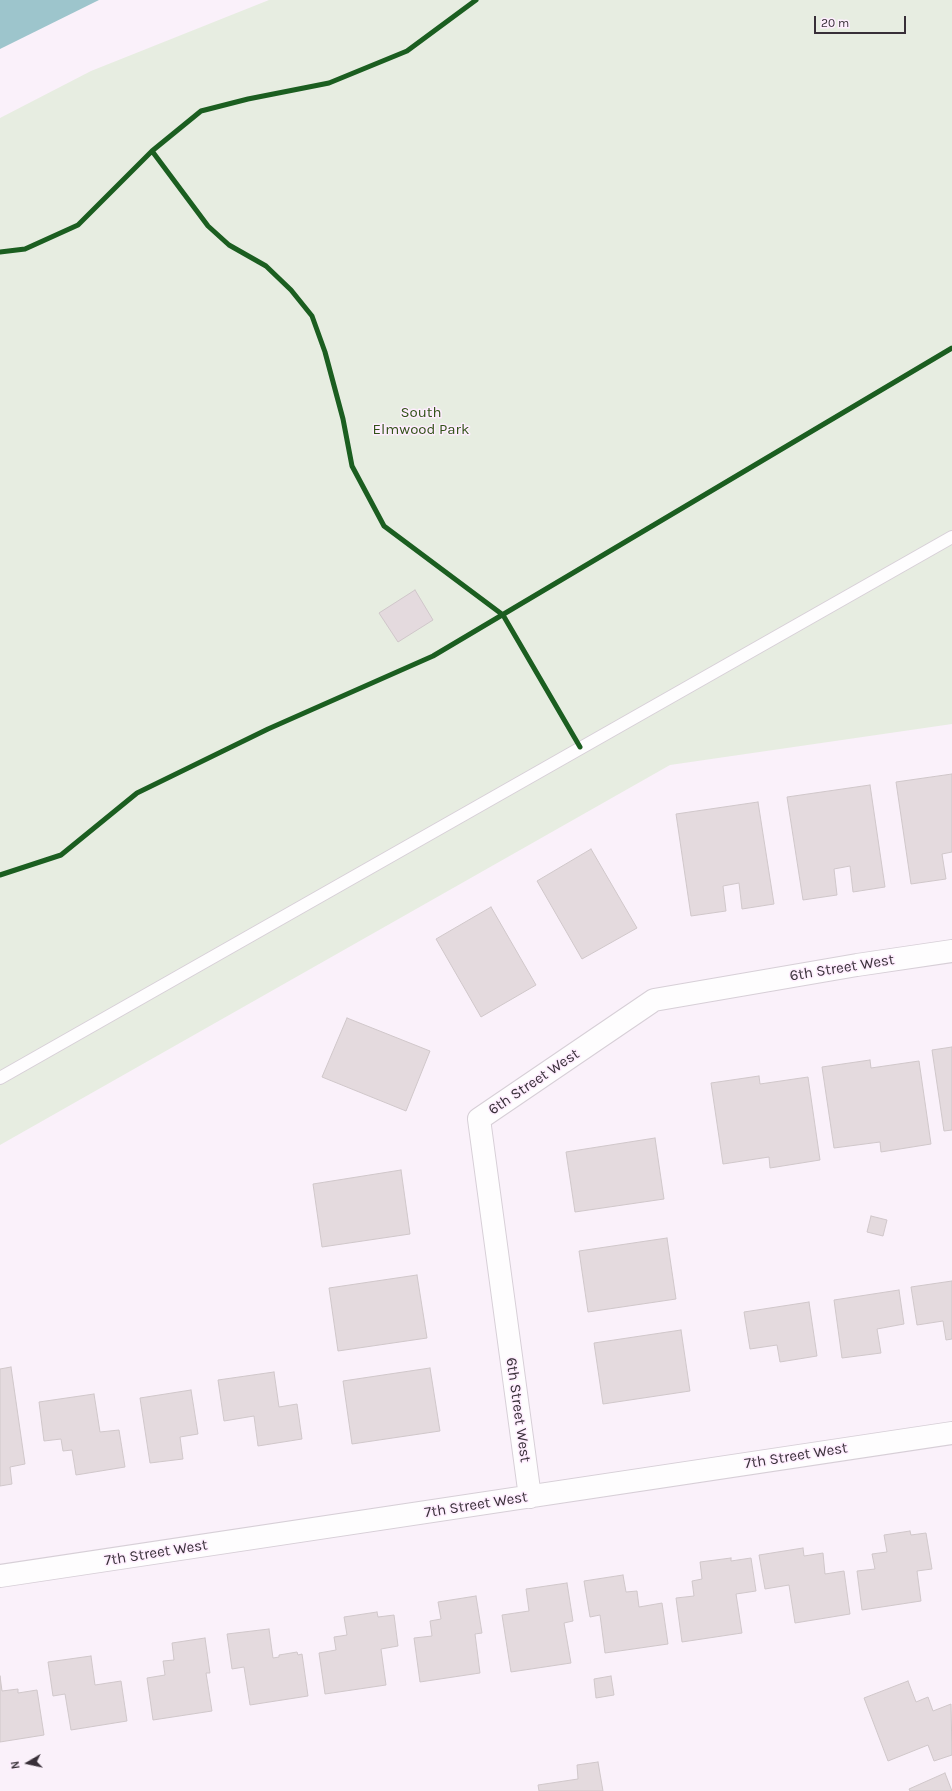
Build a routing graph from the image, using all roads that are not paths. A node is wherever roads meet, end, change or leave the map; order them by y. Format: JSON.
{"nodes":[{"id":1,"x":952,"y":537,"type":"edge"},
{"id":2,"x":952,"y":951,"type":"edge"},
{"id":3,"x":0,"y":1078,"type":"edge"},
{"id":4,"x":952,"y":1433,"type":"edge"},
{"id":5,"x":530,"y":1496,"type":"junction"},
{"id":6,"x":0,"y":1576,"type":"edge"}],
"edges":[{"from":1,"to":3,"type":"lane"},
{"from":2,"to":5,"type":"street","name":"6th Street West"},
{"from":4,"to":5,"type":"street","name":"7th Street West"},
{"from":5,"to":6,"type":"street","name":"7th Street West"}]}
